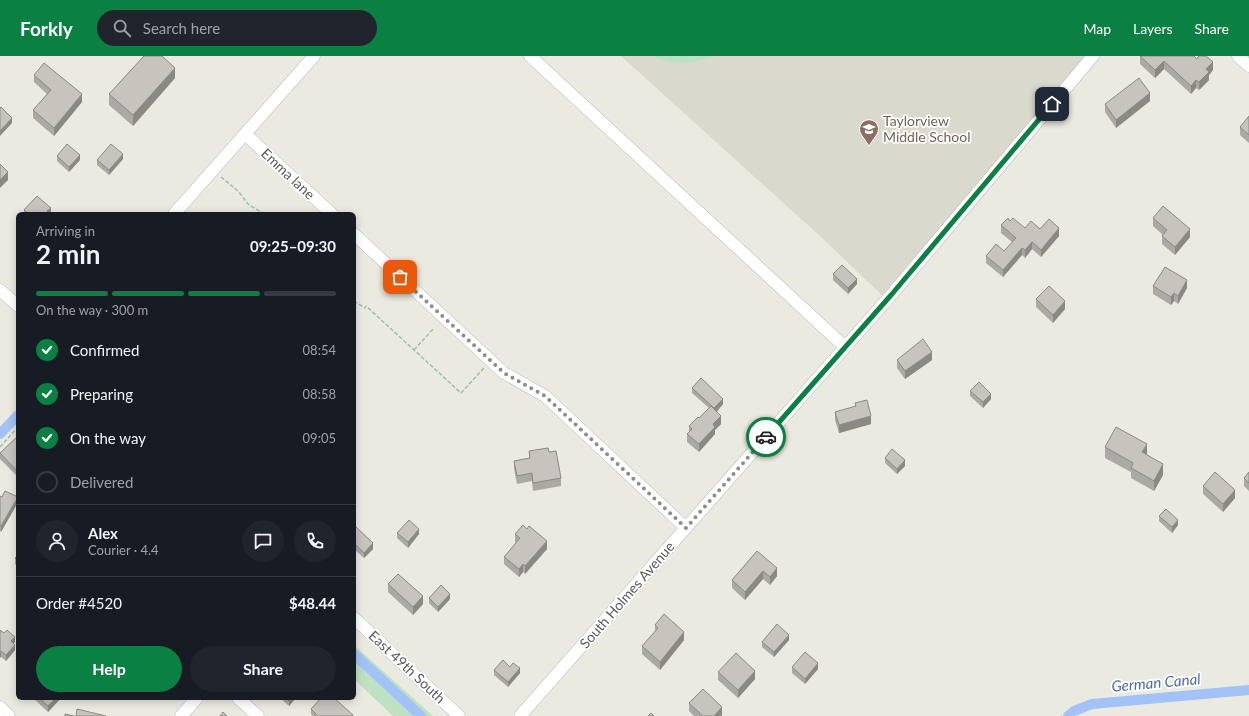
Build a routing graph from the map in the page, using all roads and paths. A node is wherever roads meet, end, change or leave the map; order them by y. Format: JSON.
{"nodes":[{"id":1,"x":314,"y":56,"type":"edge"},
{"id":2,"x":530,"y":56,"type":"edge"},
{"id":3,"x":1093,"y":56,"type":"edge"},
{"id":4,"x":1238,"y":56,"type":"edge"},
{"id":5,"x":1249,"y":66,"type":"edge"},
{"id":6,"x":245,"y":134,"type":"junction"},
{"id":7,"x":225,"y":172,"type":"dead end"},
{"id":8,"x":176,"y":212,"type":"edge"},
{"id":9,"x":261,"y":212,"type":"edge"},
{"id":10,"x":330,"y":212,"type":"edge"},
{"id":11,"x":356,"y":236,"type":"edge"},
{"id":12,"x":0,"y":290,"type":"edge"},
{"id":13,"x":356,"y":303,"type":"edge"},
{"id":14,"x":16,"y":304,"type":"edge"},
{"id":15,"x":434,"y":328,"type":"dead end"},
{"id":16,"x":845,"y":347,"type":"junction"},
{"id":17,"x":414,"y":350,"type":"junction"},
{"id":18,"x":488,"y":365,"type":"dead end"},
{"id":19,"x":16,"y":429,"type":"edge"},
{"id":20,"x":0,"y":447,"type":"edge"},
{"id":21,"x":686,"y":528,"type":"junction"},
{"id":22,"x":356,"y":620,"type":"edge"},
{"id":23,"x":195,"y":700,"type":"edge"},
{"id":24,"x":240,"y":700,"type":"edge"},
{"id":25,"x":0,"y":708,"type":"edge"},
{"id":26,"x":9,"y":716,"type":"edge"},
{"id":27,"x":181,"y":716,"type":"edge"},
{"id":28,"x":258,"y":716,"type":"edge"},
{"id":29,"x":460,"y":716,"type":"edge"},
{"id":30,"x":520,"y":716,"type":"edge"}],
"edges":[{"from":1,"to":6,"type":"street"},
{"from":2,"to":16,"type":"street"},
{"from":3,"to":16,"type":"street","name":"South Holmes Avenue"},
{"from":4,"to":5,"type":"street"},
{"from":6,"to":8,"type":"street"},
{"from":6,"to":10,"type":"street","name":"Emma lane"},
{"from":7,"to":9,"type":"path"},
{"from":11,"to":21,"type":"street"},
{"from":12,"to":14,"type":"street"},
{"from":13,"to":17,"type":"path"},
{"from":15,"to":17,"type":"path"},
{"from":16,"to":21,"type":"street","name":"South Holmes Avenue"},
{"from":17,"to":18,"type":"path"},
{"from":19,"to":20,"type":"path"},
{"from":21,"to":30,"type":"street","name":"South Holmes Avenue"},
{"from":22,"to":29,"type":"street","name":"East 49th South"},
{"from":23,"to":27,"type":"street"},
{"from":24,"to":28,"type":"street"},
{"from":25,"to":26,"type":"street"}]}
